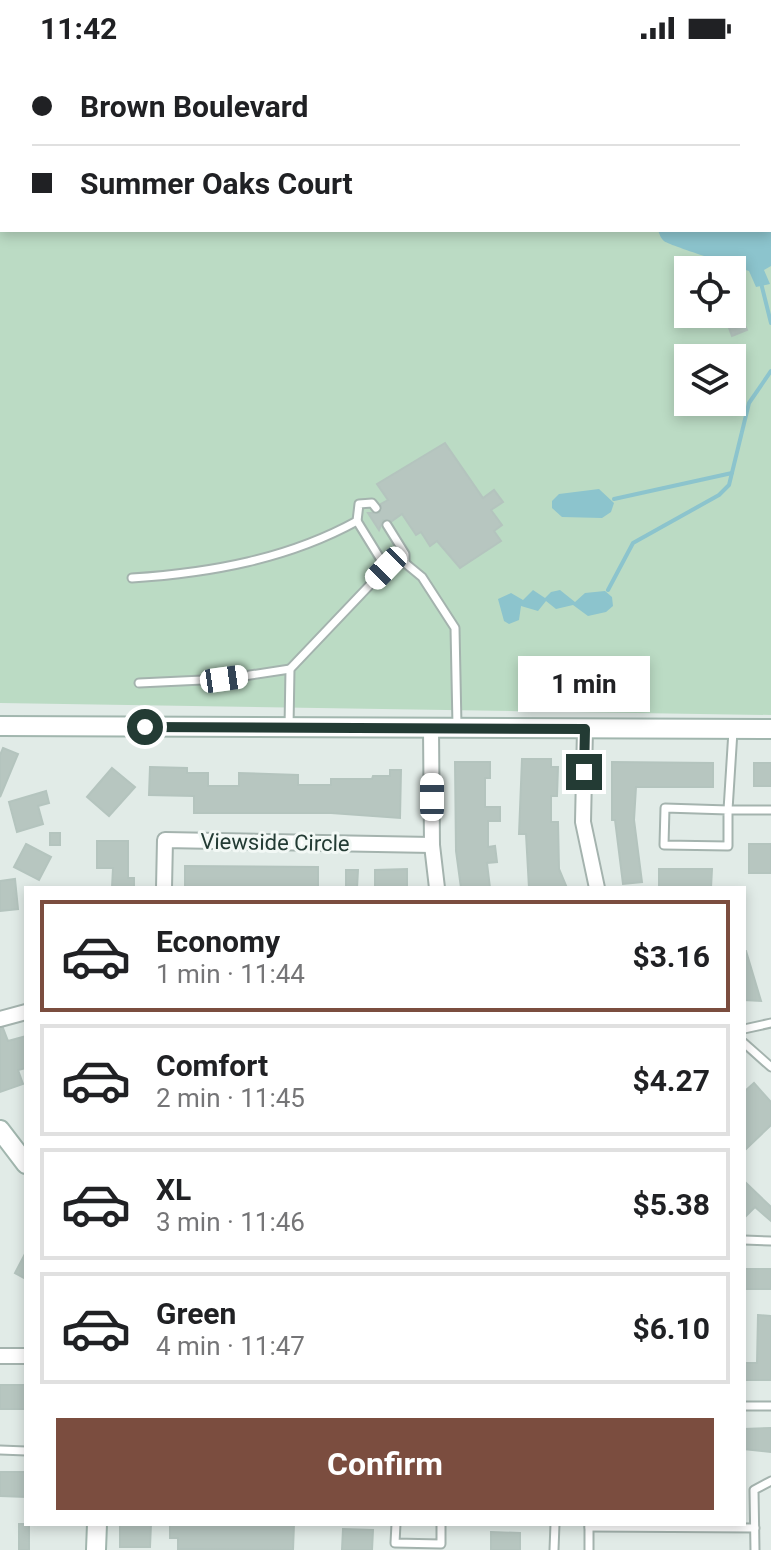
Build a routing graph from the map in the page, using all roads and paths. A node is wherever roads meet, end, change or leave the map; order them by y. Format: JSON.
{"nodes":[{"id":1,"x":376,"y":508,"type":"dead end"},
{"id":2,"x":357,"y":521,"type":"junction"},
{"id":3,"x":387,"y":525,"type":"dead end"},
{"id":4,"x":405,"y":563,"type":"junction"},
{"id":5,"x":386,"y":568,"type":"junction"},
{"id":6,"x":132,"y":578,"type":"dead end"},
{"id":7,"x":290,"y":669,"type":"junction"},
{"id":8,"x":139,"y":683,"type":"dead end"},
{"id":9,"x":0,"y":726,"type":"edge"},
{"id":10,"x":289,"y":728,"type":"junction"},
{"id":11,"x":457,"y":728,"type":"junction"},
{"id":12,"x":431,"y":729,"type":"junction"},
{"id":13,"x":585,"y":729,"type":"junction"},
{"id":14,"x":733,"y":729,"type":"junction"},
{"id":15,"x":771,"y":729,"type":"edge"},
{"id":16,"x":728,"y":810,"type":"junction"},
{"id":17,"x":771,"y":810,"type":"edge"},
{"id":18,"x":432,"y":845,"type":"junction"},
{"id":19,"x":164,"y":886,"type":"edge"},
{"id":20,"x":437,"y":886,"type":"edge"},
{"id":21,"x":597,"y":886,"type":"edge"},
{"id":22,"x":24,"y":1013,"type":"edge"},
{"id":23,"x":0,"y":1019,"type":"edge"},
{"id":24,"x":771,"y":1023,"type":"edge"},
{"id":25,"x":746,"y":1029,"type":"edge"},
{"id":26,"x":746,"y":1045,"type":"edge"},
{"id":27,"x":752,"y":1050,"type":"junction"},
{"id":28,"x":746,"y":1057,"type":"edge"},
{"id":29,"x":771,"y":1067,"type":"edge"},
{"id":30,"x":0,"y":1130,"type":"edge"},
{"id":31,"x":24,"y":1161,"type":"edge"},
{"id":32,"x":746,"y":1240,"type":"edge"},
{"id":33,"x":771,"y":1241,"type":"edge"},
{"id":34,"x":0,"y":1356,"type":"edge"},
{"id":35,"x":24,"y":1356,"type":"edge"},
{"id":36,"x":746,"y":1406,"type":"edge"},
{"id":37,"x":771,"y":1406,"type":"edge"},
{"id":38,"x":0,"y":1450,"type":"edge"},
{"id":39,"x":24,"y":1451,"type":"edge"},
{"id":40,"x":771,"y":1481,"type":"edge"},
{"id":41,"x":97,"y":1526,"type":"edge"},
{"id":42,"x":396,"y":1526,"type":"edge"},
{"id":43,"x":441,"y":1526,"type":"edge"},
{"id":44,"x":555,"y":1526,"type":"edge"},
{"id":45,"x":589,"y":1526,"type":"edge"},
{"id":46,"x":644,"y":1526,"type":"edge"},
{"id":47,"x":755,"y":1528,"type":"junction"},
{"id":48,"x":96,"y":1550,"type":"edge"},
{"id":49,"x":554,"y":1550,"type":"edge"},
{"id":50,"x":589,"y":1550,"type":"edge"},
{"id":51,"x":755,"y":1550,"type":"edge"}],
"edges":[{"from":1,"to":2,"type":"lane"},
{"from":2,"to":5,"type":"lane"},
{"from":2,"to":6,"type":"lane"},
{"from":3,"to":4,"type":"lane"},
{"from":4,"to":5,"type":"lane"},
{"from":4,"to":11,"type":"lane"},
{"from":5,"to":7,"type":"lane"},
{"from":7,"to":8,"type":"lane"},
{"from":7,"to":10,"type":"lane"},
{"from":9,"to":10,"type":"street"},
{"from":10,"to":12,"type":"street"},
{"from":11,"to":12,"type":"street"},
{"from":11,"to":13,"type":"street"},
{"from":12,"to":18,"type":"street"},
{"from":13,"to":14,"type":"street"},
{"from":13,"to":21,"type":"street"},
{"from":14,"to":15,"type":"street"},
{"from":14,"to":16,"type":"lane"},
{"from":16,"to":16,"type":"lane"},
{"from":16,"to":17,"type":"lane"},
{"from":18,"to":19,"type":"street","name":"Viewside Circle"},
{"from":18,"to":20,"type":"street"},
{"from":22,"to":23,"type":"street"},
{"from":24,"to":25,"type":"lane"},
{"from":26,"to":27,"type":"lane"},
{"from":27,"to":28,"type":"lane"},
{"from":27,"to":29,"type":"lane"},
{"from":30,"to":31,"type":"street"},
{"from":32,"to":33,"type":"lane"},
{"from":34,"to":35,"type":"street"},
{"from":36,"to":37,"type":"lane"},
{"from":38,"to":39,"type":"lane"},
{"from":40,"to":47,"type":"lane"},
{"from":41,"to":48,"type":"street"},
{"from":42,"to":43,"type":"lane"},
{"from":44,"to":49,"type":"lane"},
{"from":45,"to":50,"type":"lane"},
{"from":46,"to":47,"type":"lane"},
{"from":47,"to":51,"type":"lane"}]}
